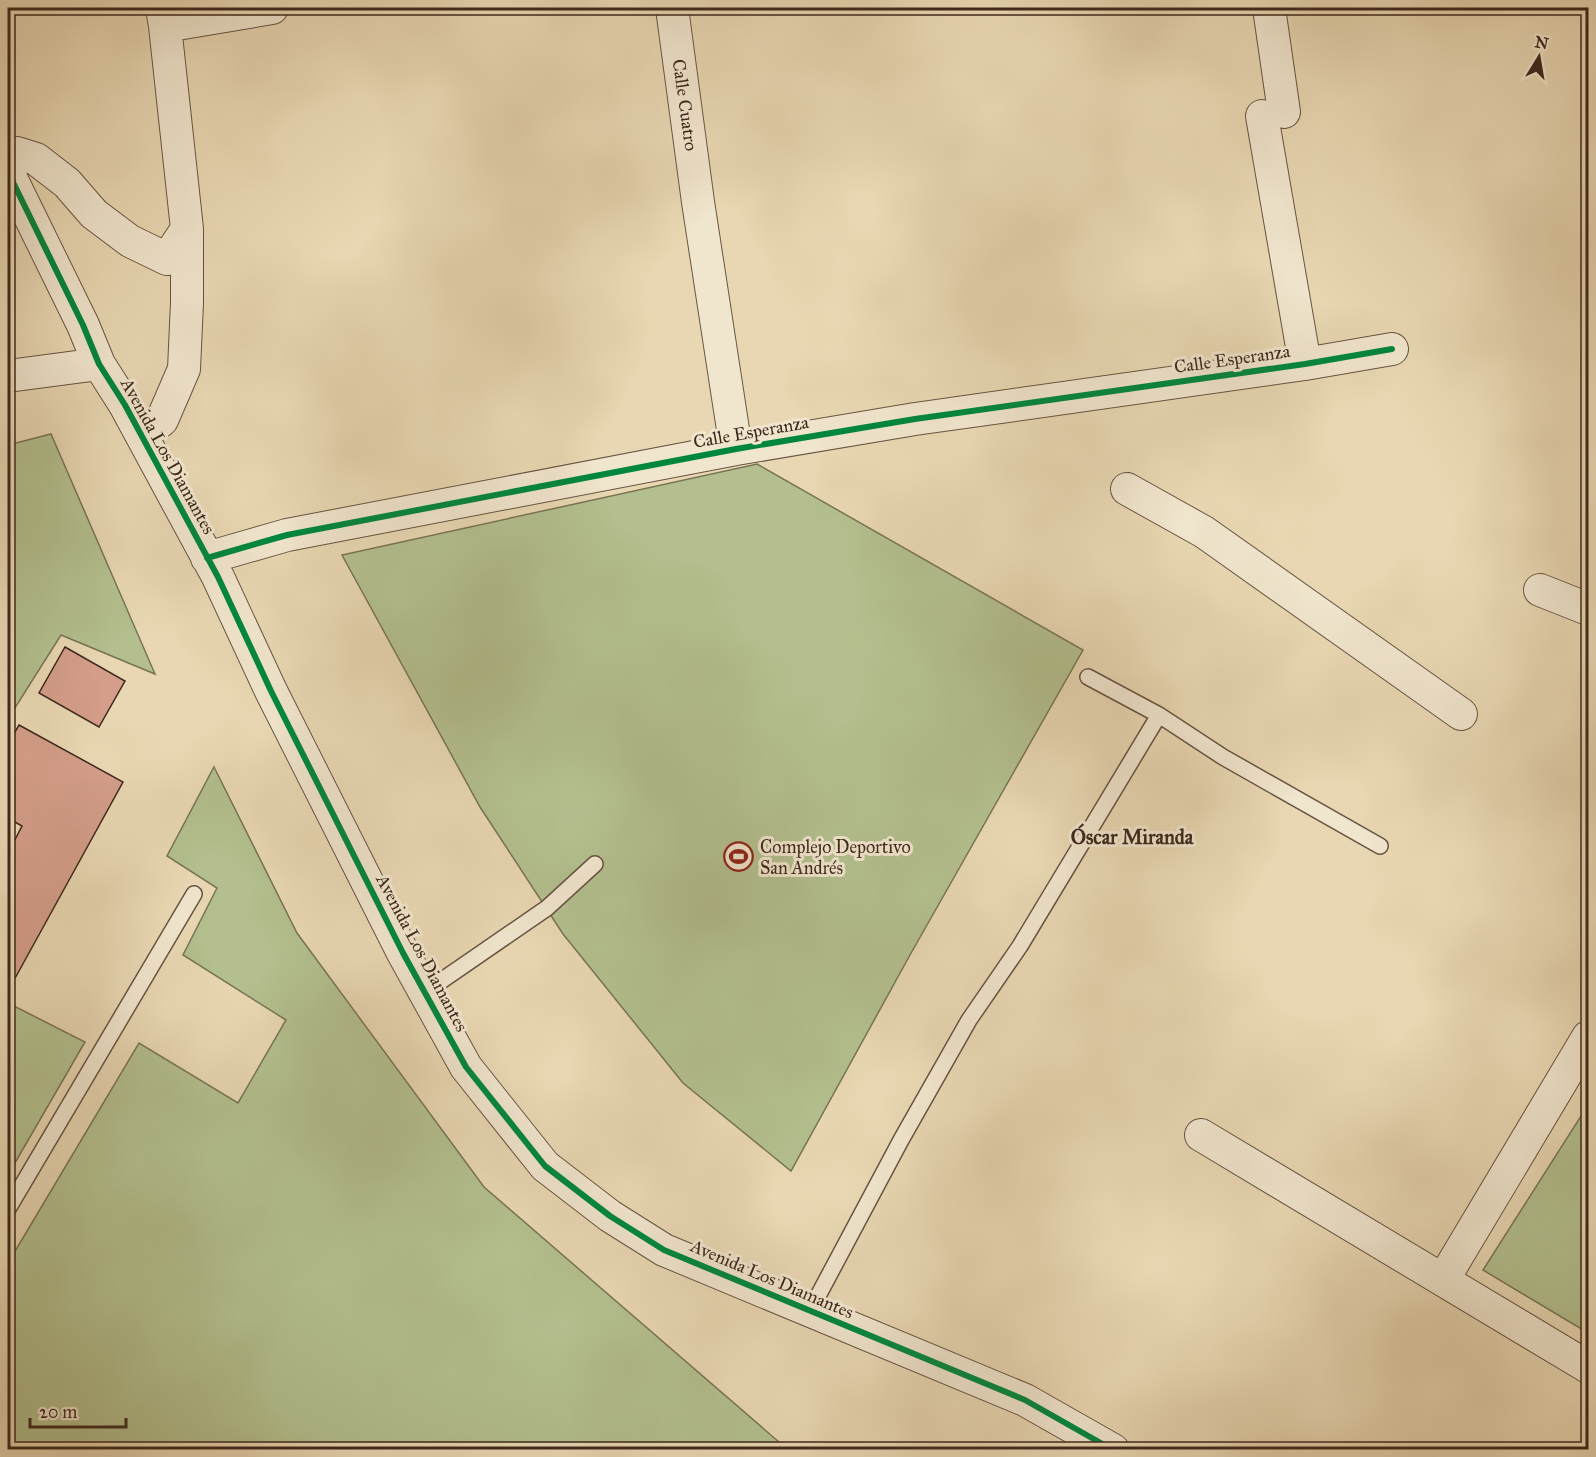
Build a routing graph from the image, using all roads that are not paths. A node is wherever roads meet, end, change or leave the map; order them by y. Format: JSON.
{"nodes":[{"id":1,"x":272,"y":8,"type":"edge"},
{"id":2,"x":672,"y":8,"type":"edge"},
{"id":3,"x":1269,"y":8,"type":"edge"},
{"id":4,"x":163,"y":17,"type":"edge"},
{"id":5,"x":8,"y":153,"type":"edge"},
{"id":6,"x":8,"y":172,"type":"edge"},
{"id":7,"x":187,"y":229,"type":"junction"},
{"id":8,"x":1392,"y":350,"type":"dead end"},
{"id":9,"x":99,"y":364,"type":"junction"},
{"id":10,"x":1305,"y":364,"type":"junction"},
{"id":11,"x":8,"y":376,"type":"edge"},
{"id":12,"x":142,"y":436,"type":"junction"},
{"id":13,"x":736,"y":449,"type":"junction"},
{"id":14,"x":1127,"y":489,"type":"dead end"},
{"id":15,"x":207,"y":558,"type":"junction"},
{"id":16,"x":1540,"y":590,"type":"dead end"},
{"id":17,"x":1588,"y":609,"type":"edge"},
{"id":18,"x":1088,"y":677,"type":"dead end"},
{"id":19,"x":1461,"y":714,"type":"dead end"},
{"id":20,"x":1159,"y":715,"type":"junction"},
{"id":21,"x":1380,"y":846,"type":"dead end"},
{"id":22,"x":595,"y":864,"type":"dead end"},
{"id":23,"x":194,"y":894,"type":"dead end"},
{"id":24,"x":425,"y":992,"type":"junction"},
{"id":25,"x":1588,"y":1037,"type":"edge"},
{"id":26,"x":1201,"y":1135,"type":"dead end"},
{"id":27,"x":8,"y":1209,"type":"edge"},
{"id":28,"x":1443,"y":1280,"type":"junction"},
{"id":29,"x":810,"y":1311,"type":"junction"},
{"id":30,"x":1588,"y":1367,"type":"edge"},
{"id":31,"x":1113,"y":1449,"type":"edge"}],
"edges":[{"from":1,"to":4,"type":"street"},
{"from":2,"to":13,"type":"street","name":"Calle Cuatro"},
{"from":3,"to":10,"type":"street"},
{"from":4,"to":7,"type":"street"},
{"from":5,"to":7,"type":"street"},
{"from":6,"to":9,"type":"street","name":"Avenida Los Diamantes"},
{"from":7,"to":12,"type":"street"},
{"from":8,"to":10,"type":"street","name":"Calle Esperanza"},
{"from":9,"to":11,"type":"street"},
{"from":9,"to":12,"type":"street","name":"Avenida Los Diamantes"},
{"from":10,"to":13,"type":"street","name":"Calle Esperanza"},
{"from":12,"to":15,"type":"street","name":"Avenida Los Diamantes"},
{"from":13,"to":15,"type":"street","name":"Calle Esperanza"},
{"from":14,"to":19,"type":"street"},
{"from":15,"to":24,"type":"street","name":"Avenida Los Diamantes"},
{"from":16,"to":17,"type":"street"},
{"from":18,"to":20,"type":"lane"},
{"from":20,"to":21,"type":"lane"},
{"from":20,"to":29,"type":"lane"},
{"from":22,"to":24,"type":"lane"},
{"from":23,"to":27,"type":"lane"},
{"from":24,"to":29,"type":"street","name":"Avenida Los Diamantes"},
{"from":25,"to":28,"type":"street"},
{"from":26,"to":28,"type":"street"},
{"from":28,"to":30,"type":"street"},
{"from":29,"to":31,"type":"street","name":"Avenida Los Diamantes"}]}
